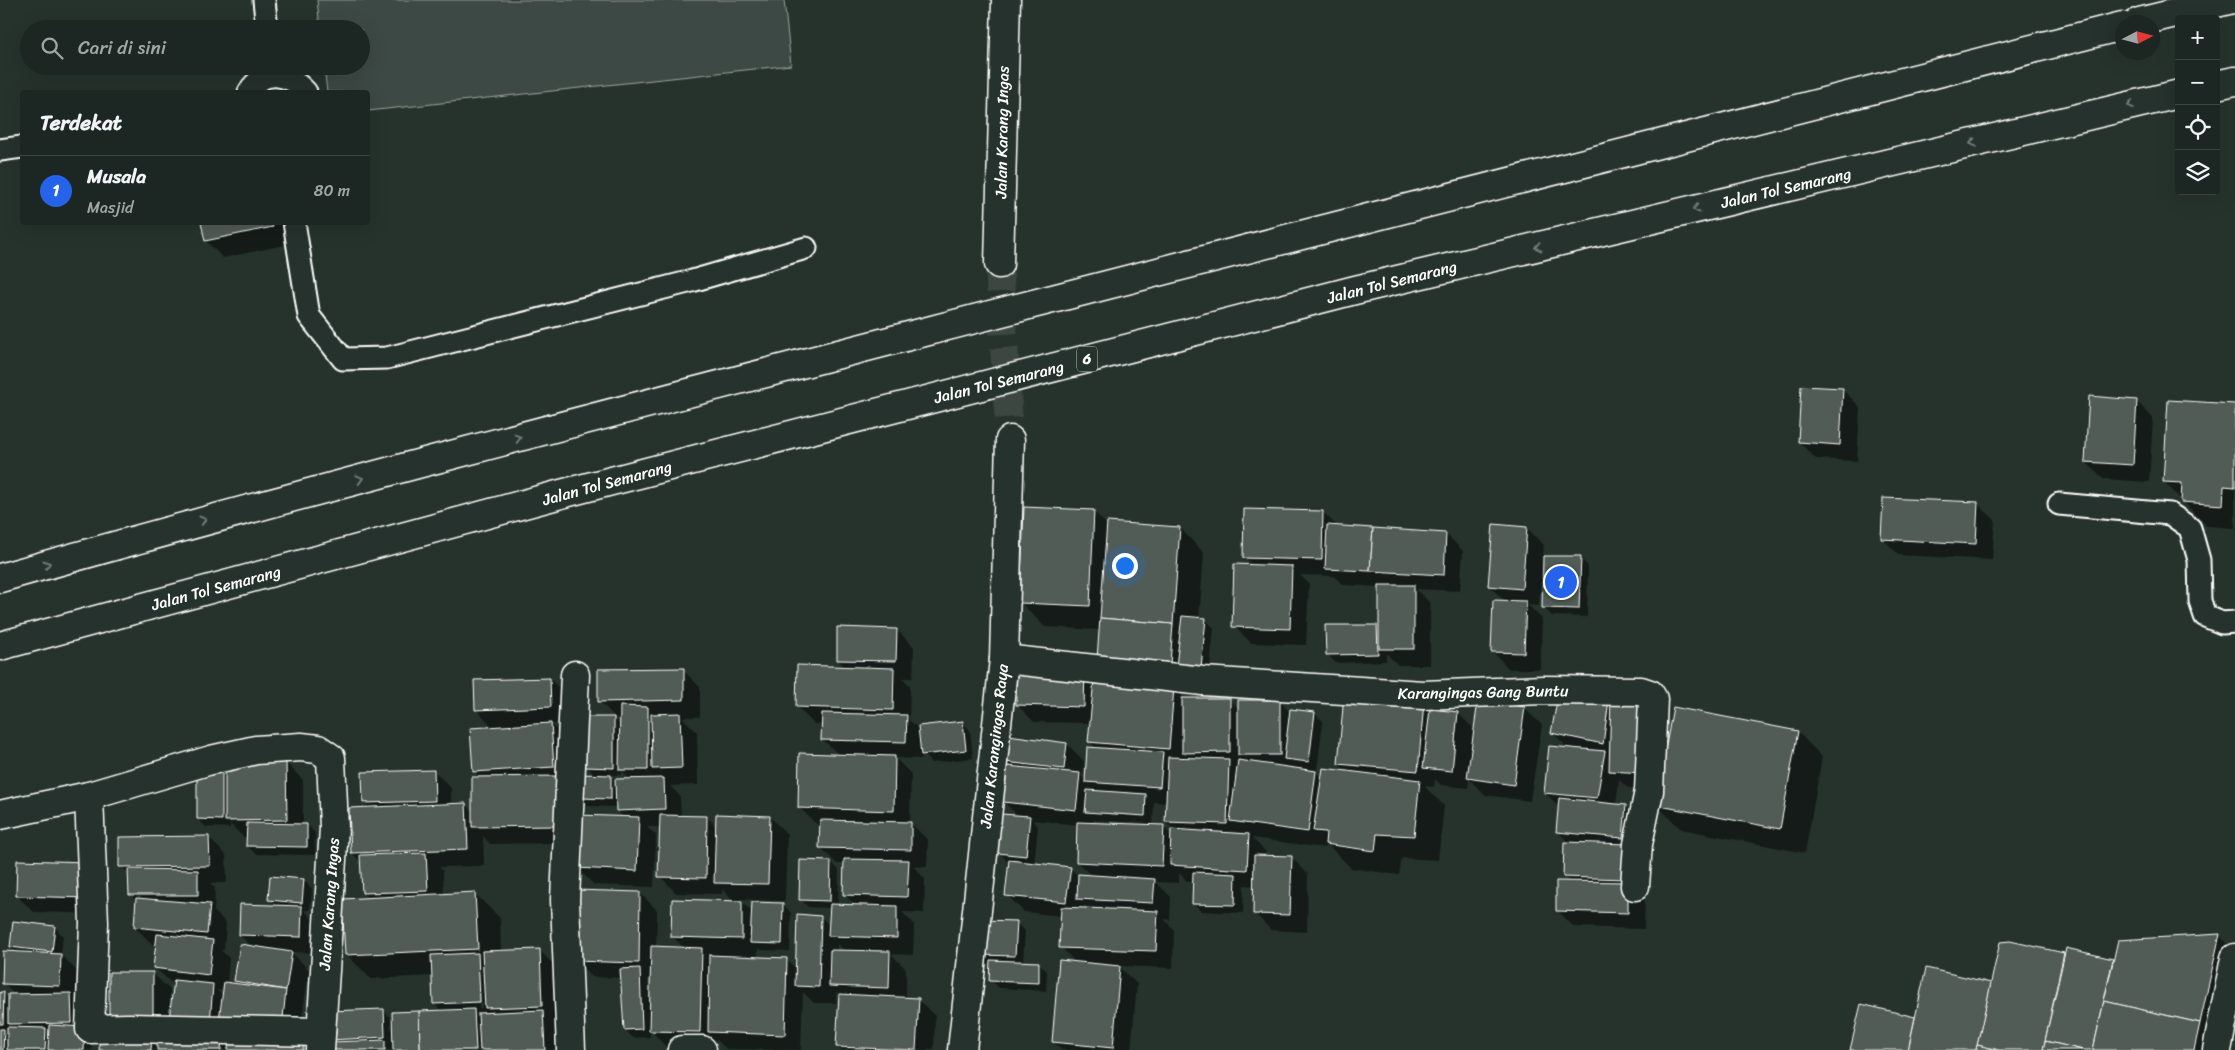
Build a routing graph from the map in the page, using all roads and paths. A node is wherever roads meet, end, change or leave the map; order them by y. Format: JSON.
{"nodes":[{"id":1,"x":264,"y":0,"type":"edge"},
{"id":2,"x":1006,"y":0,"type":"edge"},
{"id":3,"x":2229,"y":0,"type":"edge"},
{"id":4,"x":2160,"y":17,"type":"edge"},
{"id":5,"x":266,"y":20,"type":"edge"},
{"id":6,"x":2115,"y":28,"type":"edge"},
{"id":7,"x":268,"y":75,"type":"edge"},
{"id":8,"x":282,"y":75,"type":"edge"},
{"id":9,"x":2235,"y":81,"type":"edge"},
{"id":10,"x":2220,"y":84,"type":"edge"},
{"id":11,"x":251,"y":90,"type":"edge"},
{"id":12,"x":304,"y":90,"type":"edge"},
{"id":13,"x":2175,"y":95,"type":"edge"},
{"id":14,"x":20,"y":147,"type":"edge"},
{"id":15,"x":0,"y":150,"type":"edge"},
{"id":16,"x":294,"y":225,"type":"edge"},
{"id":17,"x":806,"y":248,"type":"dead end"},
{"id":18,"x":999,"y":264,"type":"tunnel mouth"},
{"id":19,"x":1010,"y":440,"type":"tunnel mouth"},
{"id":20,"x":2059,"y":504,"type":"dead end"},
{"id":21,"x":0,"y":578,"type":"edge"},
{"id":22,"x":2235,"y":622,"type":"edge"},
{"id":23,"x":0,"y":646,"type":"edge"},
{"id":24,"x":1004,"y":659,"type":"junction"},
{"id":25,"x":575,"y":675,"type":"dead end"},
{"id":26,"x":89,"y":796,"type":"junction"},
{"id":27,"x":0,"y":815,"type":"edge"},
{"id":28,"x":1635,"y":886,"type":"dead end"},
{"id":29,"x":2235,"y":958,"type":"edge"},
{"id":30,"x":89,"y":1039,"type":"edge"},
{"id":31,"x":320,"y":1041,"type":"edge"},
{"id":32,"x":571,"y":1050,"type":"edge"},
{"id":33,"x":682,"y":1050,"type":"edge"},
{"id":34,"x":702,"y":1050,"type":"edge"},
{"id":35,"x":962,"y":1050,"type":"edge"},
{"id":36,"x":2217,"y":1050,"type":"edge"}],
"edges":[{"from":1,"to":5,"type":"lane"},
{"from":2,"to":18,"type":"main road","name":"Jalan Karang Ingas"},
{"from":3,"to":4,"type":"main road"},
{"from":21,"to":6,"type":"main road","one_way":true},
{"from":7,"to":11,"type":"lane"},
{"from":8,"to":12,"type":"lane"},
{"from":9,"to":10,"type":"main road"},
{"from":13,"to":23,"type":"main road","name":"Jalan Tol Semarang","number":"6","one_way":true},
{"from":14,"to":15,"type":"lane"},
{"from":16,"to":17,"type":"lane"},
{"from":19,"to":24,"type":"main road","name":"Jalan Karangingas Raya"},
{"from":20,"to":22,"type":"lane"},
{"from":24,"to":28,"type":"main road","name":"Karangingas Gang Buntu"},
{"from":24,"to":35,"type":"main road","name":"Jalan Karangingas Raya"},
{"from":25,"to":32,"type":"main road"},
{"from":26,"to":27,"type":"main road"},
{"from":26,"to":30,"type":"main road"},
{"from":26,"to":31,"type":"main road","name":"Jalan Karang Ingas"},
{"from":29,"to":36,"type":"main road"},
{"from":30,"to":31,"type":"main road"},
{"from":33,"to":34,"type":"main road"}]}
